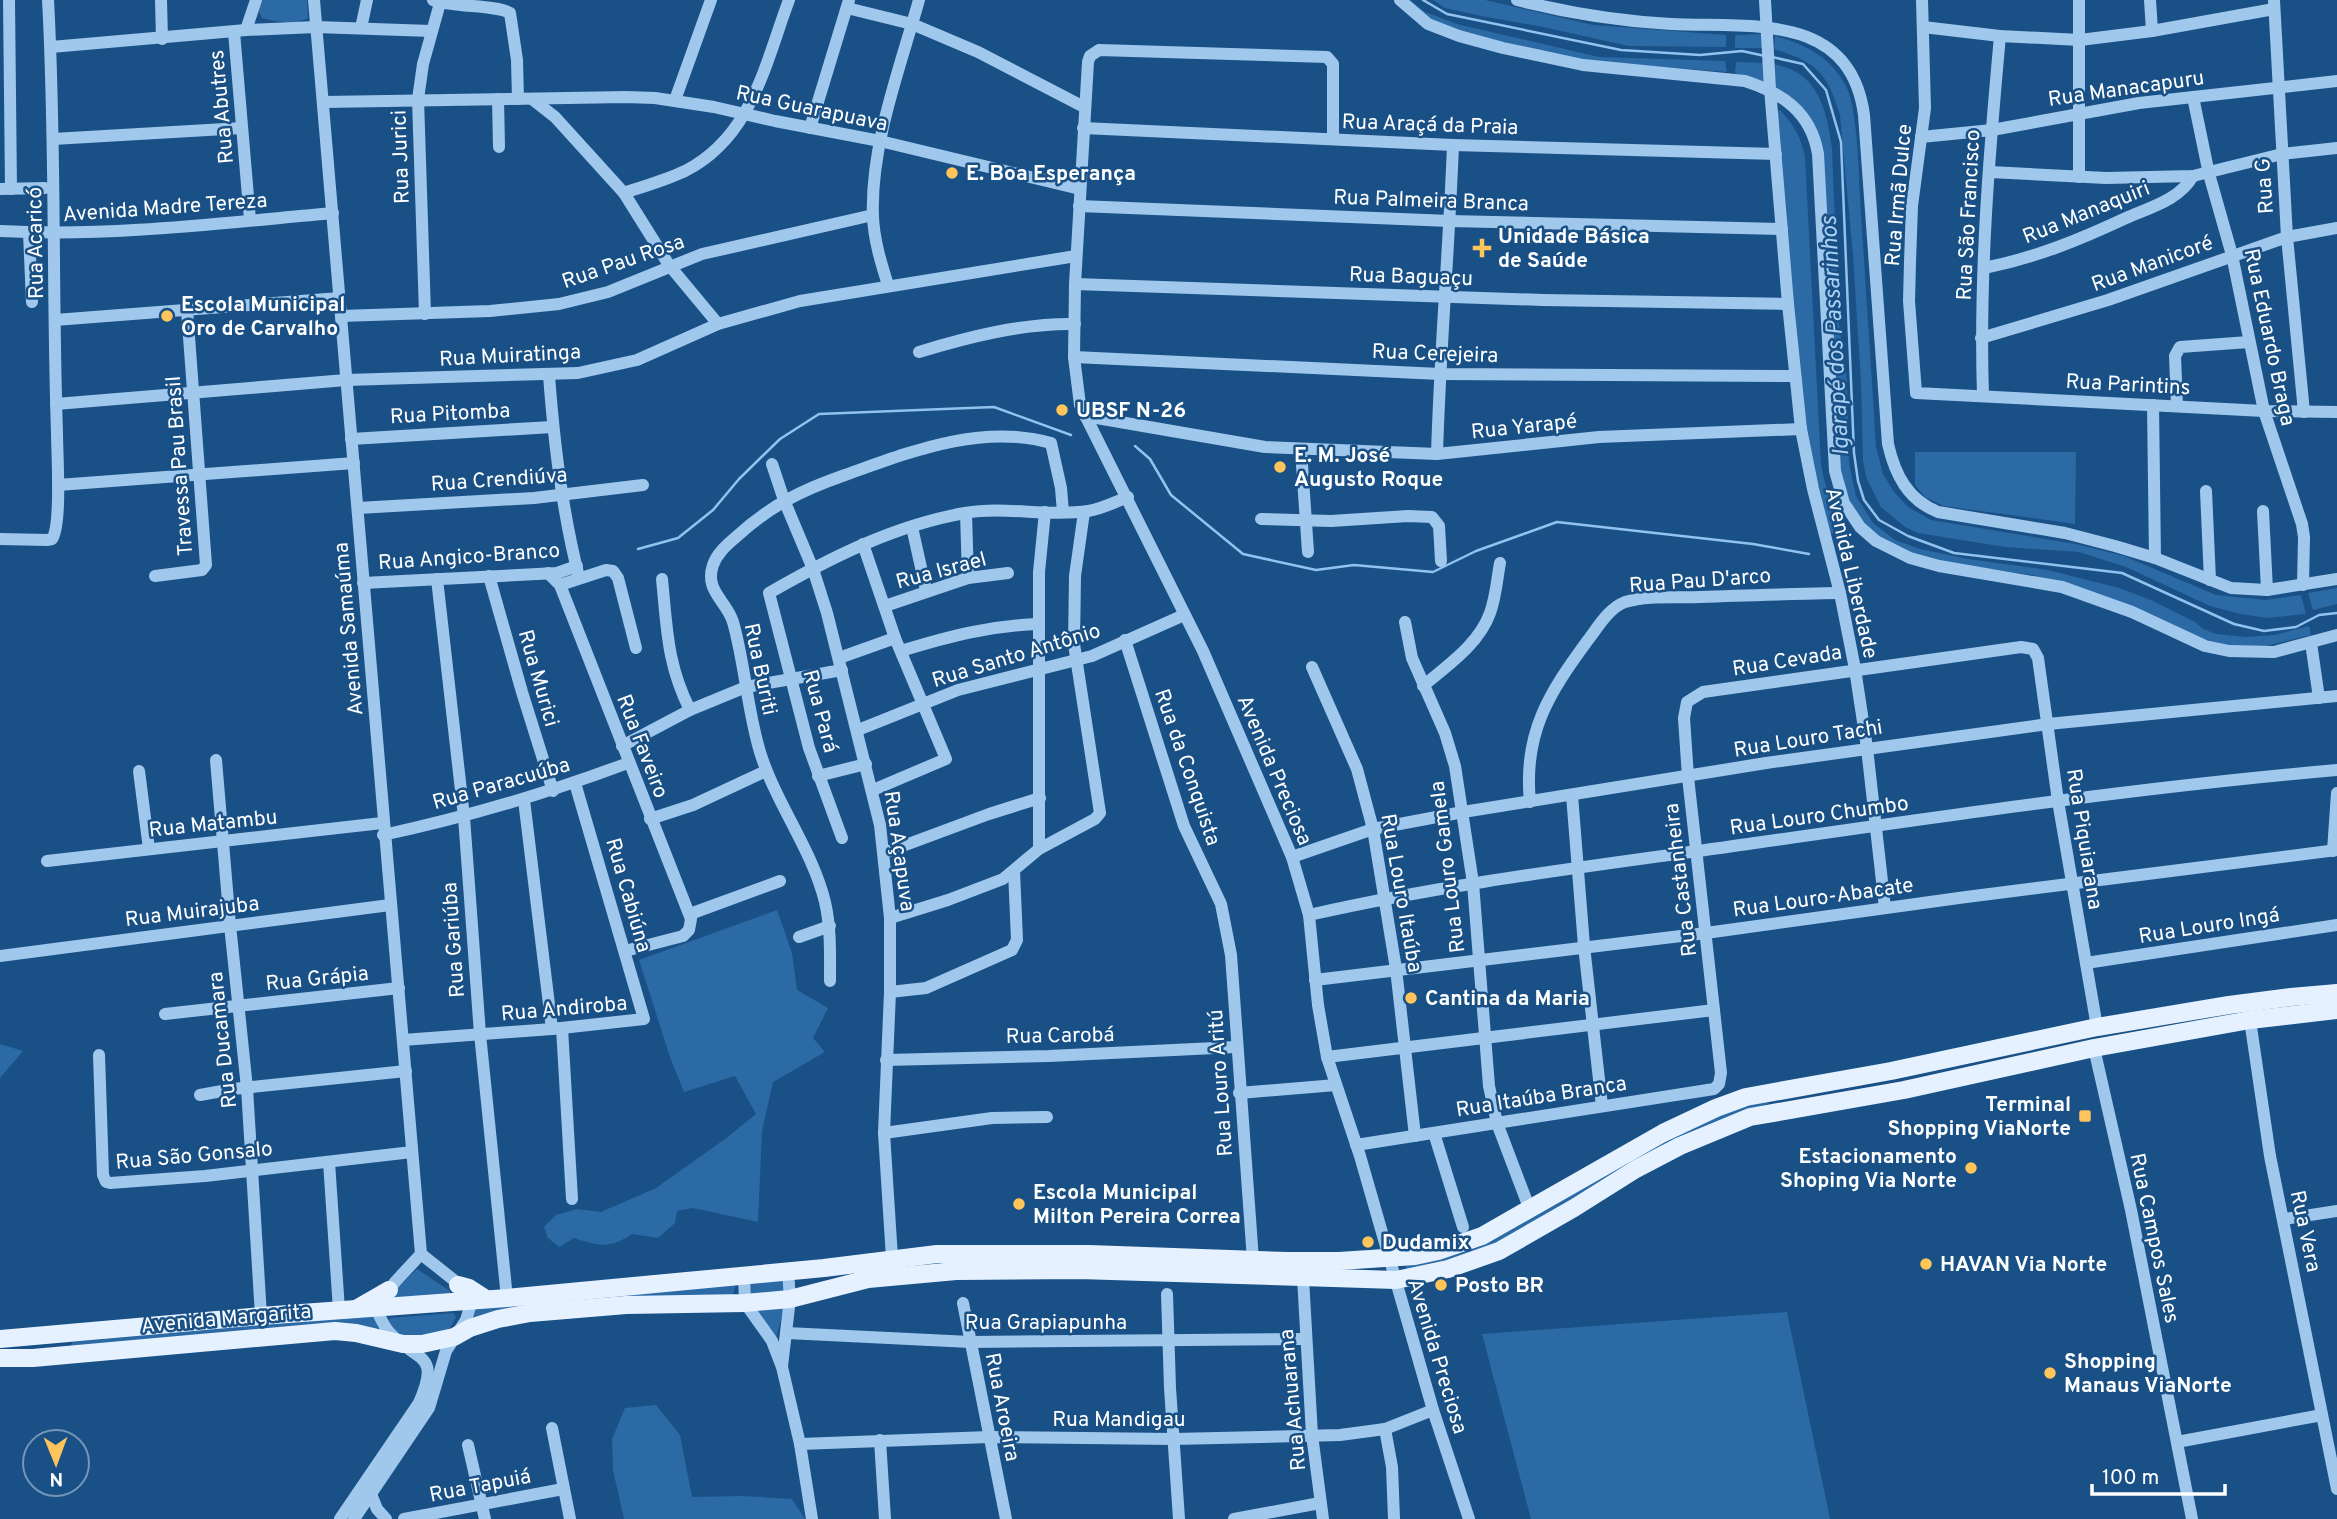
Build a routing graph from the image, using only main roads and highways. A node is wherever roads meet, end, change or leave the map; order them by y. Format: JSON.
{"nodes":[{"id":1,"x":2337,"y":993,"type":"edge"},
{"id":2,"x":2337,"y":1010,"type":"edge"},
{"id":3,"x":458,"y":1285,"type":"road end"},
{"id":4,"x":388,"y":1290,"type":"road end"},
{"id":5,"x":479,"y":1300,"type":"junction"},
{"id":6,"x":347,"y":1310,"type":"junction"},
{"id":7,"x":58,"y":1334,"type":"junction"},
{"id":8,"x":0,"y":1339,"type":"edge"},
{"id":9,"x":60,"y":1356,"type":"junction"},
{"id":10,"x":0,"y":1358,"type":"edge"}],
"edges":[{"from":1,"to":5,"type":"main road","name":"Avenida Margarita"},
{"from":2,"to":9,"type":"main road","name":"Avenida Margarita"},
{"from":3,"to":5,"type":"main road"},
{"from":4,"to":6,"type":"main road"},
{"from":5,"to":6,"type":"main road","name":"Avenida Margarita"},
{"from":6,"to":7,"type":"main road","name":"Avenida Margarita"},
{"from":7,"to":8,"type":"main road","name":"Avenida Margarita"},
{"from":7,"to":9,"type":"main road"},
{"from":9,"to":10,"type":"main road","name":"Avenida Margarita"}]}
